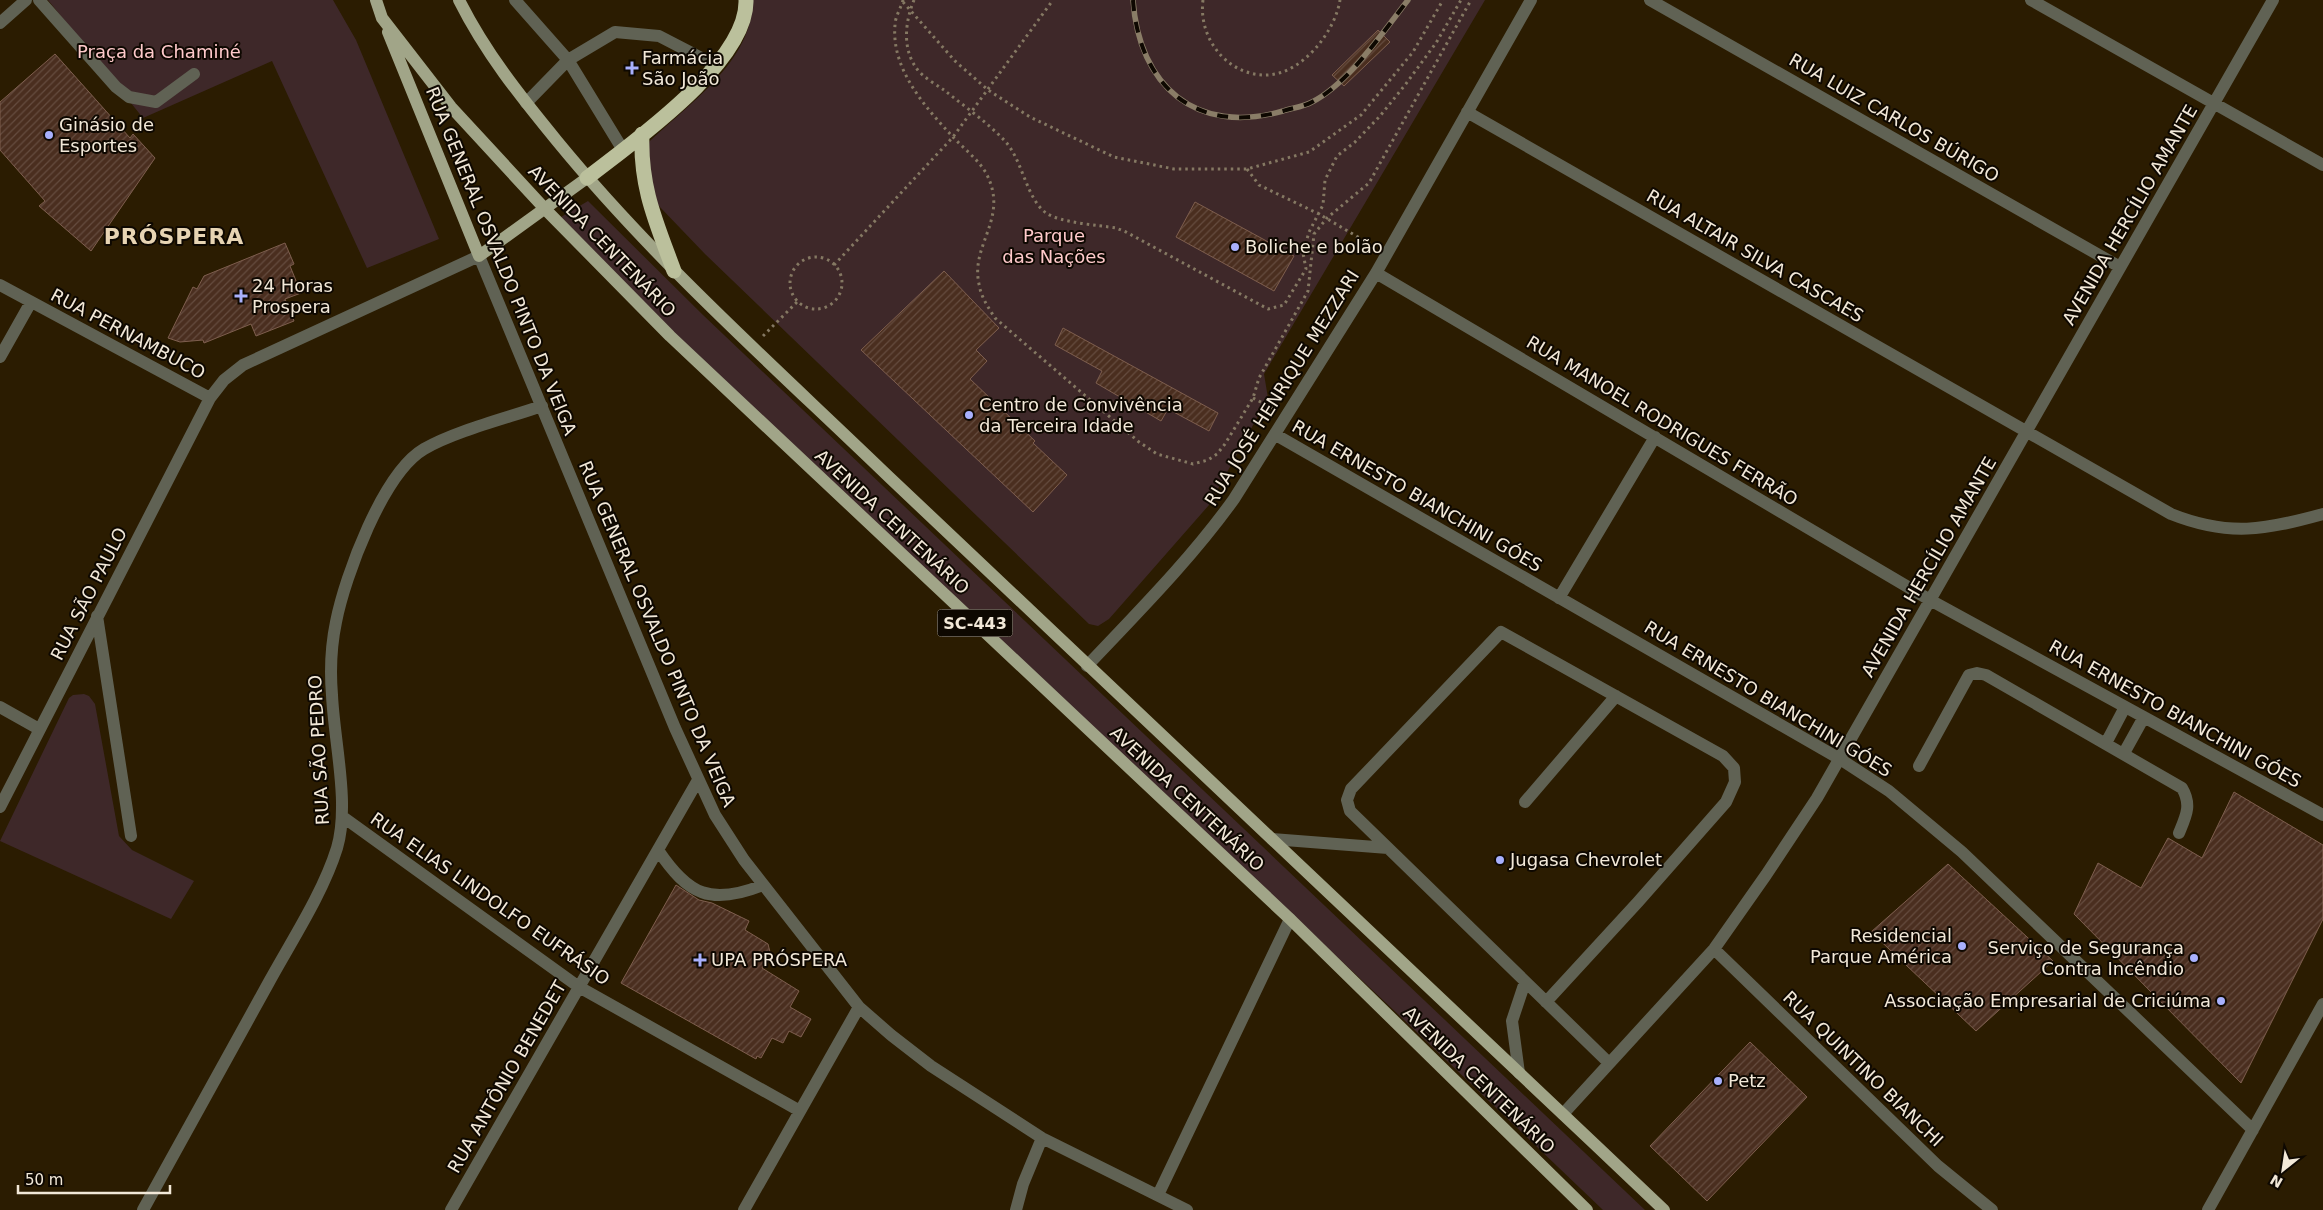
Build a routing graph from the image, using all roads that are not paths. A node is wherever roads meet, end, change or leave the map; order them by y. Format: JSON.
{"nodes":[{"id":1,"x":26,"y":0,"type":"edge"},
{"id":2,"x":39,"y":0,"type":"edge"},
{"id":3,"x":369,"y":0,"type":"edge"},
{"id":4,"x":376,"y":0,"type":"edge"},
{"id":5,"x":459,"y":0,"type":"edge"},
{"id":6,"x":515,"y":0,"type":"edge"},
{"id":7,"x":746,"y":0,"type":"edge"},
{"id":8,"x":1531,"y":0,"type":"edge"},
{"id":9,"x":1650,"y":0,"type":"edge"},
{"id":10,"x":2031,"y":0,"type":"edge"},
{"id":11,"x":2273,"y":0,"type":"edge"},
{"id":12,"x":382,"y":18,"type":"junction"},
{"id":13,"x":0,"y":23,"type":"edge"},
{"id":14,"x":568,"y":60,"type":"junction"},
{"id":15,"x":717,"y":66,"type":"junction"},
{"id":16,"x":194,"y":74,"type":"dead end"},
{"id":17,"x":526,"y":103,"type":"junction"},
{"id":18,"x":2214,"y":103,"type":"junction"},
{"id":19,"x":1467,"y":112,"type":"junction"},
{"id":20,"x":642,"y":134,"type":"junction"},
{"id":21,"x":623,"y":150,"type":"junction"},
{"id":22,"x":2323,"y":165,"type":"edge"},
{"id":23,"x":587,"y":178,"type":"junction"},
{"id":24,"x":546,"y":210,"type":"junction"},
{"id":25,"x":479,"y":256,"type":"junction"},
{"id":26,"x":2120,"y":267,"type":"junction"},
{"id":27,"x":674,"y":271,"type":"junction"},
{"id":28,"x":1376,"y":273,"type":"junction"},
{"id":29,"x":0,"y":285,"type":"edge"},
{"id":30,"x":31,"y":302,"type":"junction"},
{"id":31,"x":0,"y":357,"type":"edge"},
{"id":32,"x":210,"y":398,"type":"junction"},
{"id":33,"x":542,"y":406,"type":"junction"},
{"id":34,"x":2026,"y":432,"type":"junction"},
{"id":35,"x":1276,"y":435,"type":"junction"},
{"id":36,"x":1655,"y":437,"type":"junction"},
{"id":37,"x":2323,"y":514,"type":"edge"},
{"id":38,"x":1560,"y":598,"type":"junction"},
{"id":39,"x":1930,"y":600,"type":"junction"},
{"id":40,"x":97,"y":616,"type":"junction"},
{"id":41,"x":1087,"y":666,"type":"junction"},
{"id":42,"x":1616,"y":696,"type":"junction"},
{"id":43,"x":0,"y":706,"type":"edge"},
{"id":44,"x":2125,"y":707,"type":"junction"},
{"id":45,"x":2144,"y":717,"type":"junction"},
{"id":46,"x":39,"y":729,"type":"junction"},
{"id":47,"x":2106,"y":743,"type":"junction"},
{"id":48,"x":2124,"y":753,"type":"junction"},
{"id":49,"x":1840,"y":759,"type":"junction"},
{"id":50,"x":1919,"y":766,"type":"dead end"},
{"id":51,"x":698,"y":780,"type":"junction"},
{"id":52,"x":1525,"y":802,"type":"dead end"},
{"id":53,"x":0,"y":807,"type":"edge"},
{"id":54,"x":2323,"y":815,"type":"edge"},
{"id":55,"x":343,"y":818,"type":"junction"},
{"id":56,"x":2179,"y":833,"type":"dead end"},
{"id":57,"x":131,"y":836,"type":"dead end"},
{"id":58,"x":1272,"y":839,"type":"junction"},
{"id":59,"x":1388,"y":848,"type":"junction"},
{"id":60,"x":658,"y":850,"type":"junction"},
{"id":61,"x":762,"y":885,"type":"junction"},
{"id":62,"x":1290,"y":920,"type":"junction"},
{"id":63,"x":1714,"y":948,"type":"junction"},
{"id":64,"x":1525,"y":982,"type":"junction"},
{"id":65,"x":579,"y":987,"type":"junction"},
{"id":66,"x":1546,"y":1002,"type":"junction"},
{"id":67,"x":2323,"y":1004,"type":"edge"},
{"id":68,"x":858,"y":1007,"type":"junction"},
{"id":69,"x":1609,"y":1063,"type":"junction"},
{"id":70,"x":1519,"y":1073,"type":"junction"},
{"id":71,"x":800,"y":1112,"type":"junction"},
{"id":72,"x":1563,"y":1114,"type":"junction"},
{"id":73,"x":2253,"y":1130,"type":"junction"},
{"id":74,"x":1042,"y":1138,"type":"junction"},
{"id":75,"x":1158,"y":1196,"type":"junction"},
{"id":76,"x":143,"y":1210,"type":"edge"},
{"id":77,"x":451,"y":1210,"type":"edge"},
{"id":78,"x":744,"y":1210,"type":"edge"},
{"id":79,"x":1016,"y":1210,"type":"edge"},
{"id":80,"x":1187,"y":1210,"type":"edge"},
{"id":81,"x":1587,"y":1210,"type":"edge"},
{"id":82,"x":1664,"y":1210,"type":"edge"},
{"id":83,"x":1992,"y":1210,"type":"edge"},
{"id":84,"x":2208,"y":1210,"type":"edge"}],
"edges":[{"from":1,"to":13,"type":"street"},
{"from":2,"to":16,"type":"street"},
{"from":3,"to":12,"type":"main road","name":"RUA GENERAL OSVALDO PINTO DA VEIGA"},
{"from":4,"to":12,"type":"main road","name":"AVENIDA CENTENÁRIO"},
{"from":5,"to":17,"type":"main road","name":"AVENIDA CENTENÁRIO"},
{"from":6,"to":14,"type":"street"},
{"from":7,"to":15,"type":"highway"},
{"from":8,"to":19,"type":"street","name":"RUA JOSÉ HENRIQUE MEZZARI"},
{"from":9,"to":26,"type":"street","name":"RUA LUIZ CARLOS BÚRIGO"},
{"from":10,"to":18,"type":"street"},
{"from":11,"to":18,"type":"street","name":"AVENIDA HERCÍLIO AMANTE"},
{"from":12,"to":24,"type":"main road","name":"AVENIDA CENTENÁRIO","number":"SC-443"},
{"from":12,"to":25,"type":"main road","name":"RUA GENERAL OSVALDO PINTO DA VEIGA"},
{"from":14,"to":15,"type":"street"},
{"from":14,"to":17,"type":"street"},
{"from":14,"to":21,"type":"street"},
{"from":15,"to":20,"type":"highway"},
{"from":17,"to":23,"type":"main road","name":"AVENIDA CENTENÁRIO"},
{"from":18,"to":22,"type":"street"},
{"from":18,"to":26,"type":"street","name":"AVENIDA HERCÍLIO AMANTE"},
{"from":19,"to":28,"type":"street","name":"RUA JOSÉ HENRIQUE MEZZARI"},
{"from":19,"to":34,"type":"street","name":"RUA ALTAIR SILVA CASCAES"},
{"from":20,"to":21,"type":"highway"},
{"from":20,"to":27,"type":"highway"},
{"from":21,"to":23,"type":"highway"},
{"from":23,"to":24,"type":"main road","name":"RUA PERNAMBUCO"},
{"from":23,"to":27,"type":"main road","name":"AVENIDA CENTENÁRIO"},
{"from":24,"to":25,"type":"main road","name":"RUA PERNAMBUCO"},
{"from":24,"to":62,"type":"main road","name":"AVENIDA CENTENÁRIO","number":"SC-443"},
{"from":25,"to":32,"type":"street","name":"RUA PERNAMBUCO"},
{"from":25,"to":33,"type":"street","name":"RUA GENERAL OSVALDO PINTO DA VEIGA"},
{"from":26,"to":34,"type":"street","name":"AVENIDA HERCÍLIO AMANTE"},
{"from":27,"to":41,"type":"main road","name":"AVENIDA CENTENÁRIO"},
{"from":28,"to":35,"type":"street","name":"RUA JOSÉ HENRIQUE MEZZARI"},
{"from":28,"to":36,"type":"street","name":"RUA MANOEL RODRIGUES FERRÃO"},
{"from":29,"to":30,"type":"street","name":"RUA PERNAMBUCO"},
{"from":30,"to":31,"type":"street"},
{"from":30,"to":32,"type":"street","name":"RUA PERNAMBUCO"},
{"from":32,"to":40,"type":"street","name":"RUA SÃO PAULO"},
{"from":33,"to":51,"type":"street","name":"RUA GENERAL OSVALDO PINTO DA VEIGA"},
{"from":33,"to":55,"type":"street","name":"RUA SÃO PEDRO"},
{"from":34,"to":37,"type":"street","name":"RUA ALTAIR SILVA CASCAES"},
{"from":34,"to":39,"type":"street","name":"AVENIDA HERCÍLIO AMANTE"},
{"from":35,"to":38,"type":"street","name":"RUA ERNESTO BIANCHINI GÓES"},
{"from":35,"to":41,"type":"street","name":"RUA JOSÉ HENRIQUE MEZZARI"},
{"from":36,"to":38,"type":"street"},
{"from":36,"to":39,"type":"street","name":"RUA MANOEL RODRIGUES FERRÃO"},
{"from":38,"to":49,"type":"street","name":"RUA ERNESTO BIANCHINI GÓES"},
{"from":39,"to":44,"type":"street","name":"RUA ERNESTO BIANCHINI GÓES"},
{"from":39,"to":49,"type":"street","name":"AVENIDA HERCÍLIO AMANTE"},
{"from":40,"to":46,"type":"street","name":"RUA SÃO PAULO"},
{"from":40,"to":57,"type":"street"},
{"from":41,"to":58,"type":"main road","name":"AVENIDA CENTENÁRIO"},
{"from":42,"to":52,"type":"street"},
{"from":42,"to":59,"type":"street"},
{"from":42,"to":66,"type":"street"},
{"from":43,"to":46,"type":"street"},
{"from":44,"to":45,"type":"street","name":"RUA ERNESTO BIANCHINI GÓES"},
{"from":44,"to":47,"type":"street"},
{"from":45,"to":48,"type":"street"},
{"from":45,"to":54,"type":"street","name":"RUA ERNESTO BIANCHINI GÓES"},
{"from":46,"to":53,"type":"street","name":"RUA SÃO PAULO"},
{"from":47,"to":48,"type":"street"},
{"from":47,"to":50,"type":"street"},
{"from":48,"to":56,"type":"street"},
{"from":49,"to":63,"type":"street","name":"AVENIDA HERCÍLIO AMANTE"},
{"from":49,"to":73,"type":"street","name":"RUA ERNESTO BIANCHINI GÓES"},
{"from":51,"to":60,"type":"street","name":"RUA ANTÔNIO BENEDET"},
{"from":51,"to":61,"type":"street","name":"RUA GENERAL OSVALDO PINTO DA VEIGA"},
{"from":55,"to":65,"type":"street","name":"RUA ELIAS LINDOLFO EUFRÁSIO"},
{"from":55,"to":76,"type":"street","name":"RUA SÃO PEDRO"},
{"from":58,"to":59,"type":"street"},
{"from":58,"to":70,"type":"main road","name":"AVENIDA CENTENÁRIO"},
{"from":59,"to":64,"type":"street"},
{"from":60,"to":61,"type":"street"},
{"from":60,"to":65,"type":"street","name":"RUA ANTÔNIO BENEDET"},
{"from":61,"to":68,"type":"street","name":"RUA GENERAL OSVALDO PINTO DA VEIGA"},
{"from":62,"to":75,"type":"street"},
{"from":62,"to":81,"type":"main road","name":"AVENIDA CENTENÁRIO","number":"SC-443"},
{"from":63,"to":69,"type":"street","name":"AVENIDA HERCÍLIO AMANTE"},
{"from":63,"to":83,"type":"street","name":"RUA QUINTINO BIANCHI"},
{"from":64,"to":66,"type":"street"},
{"from":64,"to":70,"type":"street"},
{"from":65,"to":71,"type":"street","name":"RUA ELIAS LINDOLFO EUFRÁSIO"},
{"from":65,"to":77,"type":"street","name":"RUA ANTÔNIO BENEDET"},
{"from":66,"to":69,"type":"street"},
{"from":67,"to":73,"type":"street"},
{"from":68,"to":71,"type":"street"},
{"from":68,"to":74,"type":"street","name":"RUA GENERAL OSVALDO PINTO DA VEIGA"},
{"from":69,"to":72,"type":"street","name":"AVENIDA HERCÍLIO AMANTE"},
{"from":70,"to":72,"type":"main road","name":"AVENIDA CENTENÁRIO"},
{"from":71,"to":78,"type":"street"},
{"from":72,"to":82,"type":"main road","name":"AVENIDA CENTENÁRIO"},
{"from":73,"to":84,"type":"street"},
{"from":74,"to":75,"type":"street","name":"RUA GENERAL OSVALDO PINTO DA VEIGA"},
{"from":74,"to":79,"type":"street"},
{"from":75,"to":80,"type":"street","name":"RUA GENERAL OSVALDO PINTO DA VEIGA"}]}
